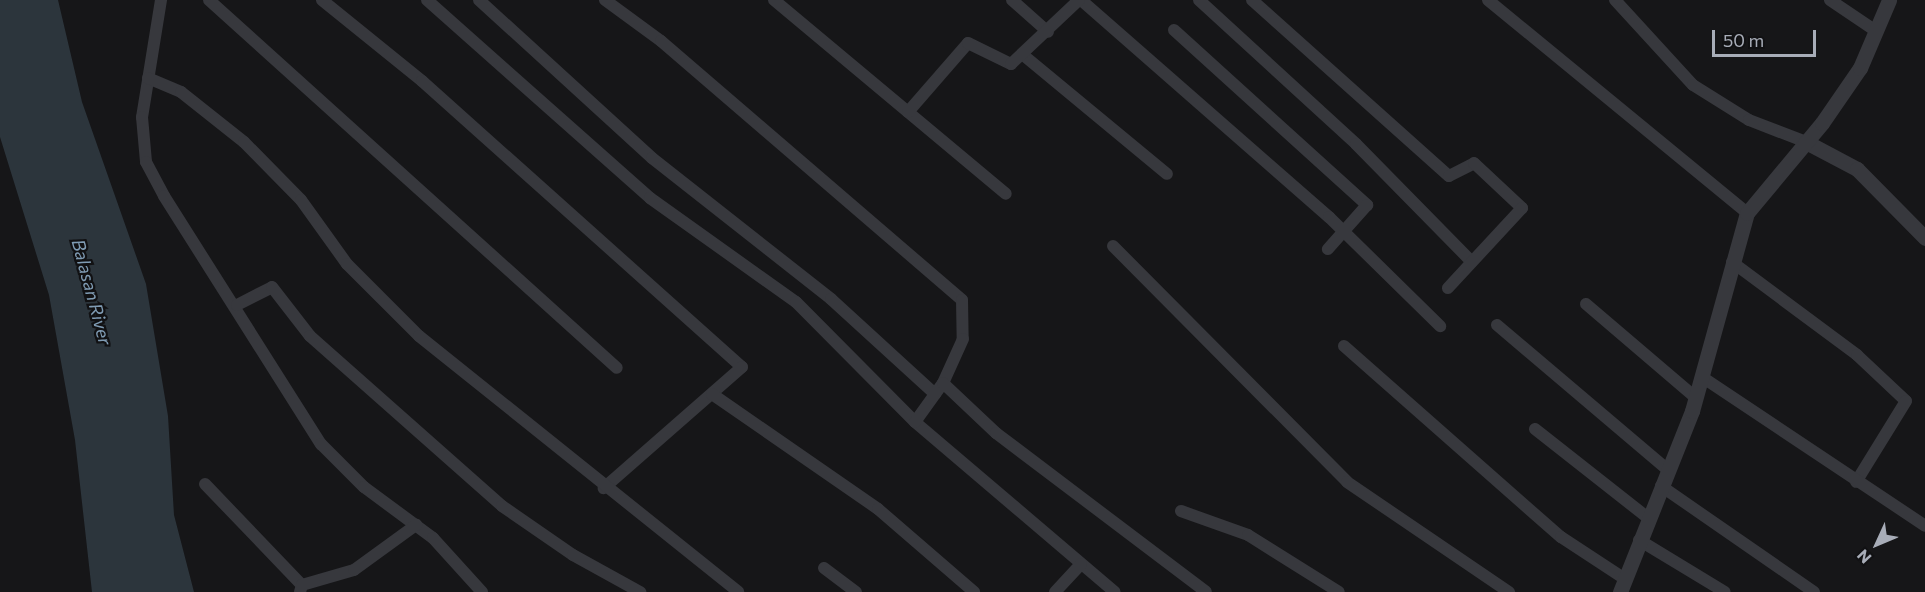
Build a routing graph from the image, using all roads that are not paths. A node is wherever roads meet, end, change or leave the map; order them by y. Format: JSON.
{"nodes":[{"id":1,"x":161,"y":0,"type":"edge"},
{"id":2,"x":208,"y":0,"type":"edge"},
{"id":3,"x":322,"y":0,"type":"edge"},
{"id":4,"x":427,"y":0,"type":"edge"},
{"id":5,"x":478,"y":0,"type":"edge"},
{"id":6,"x":605,"y":0,"type":"edge"},
{"id":7,"x":774,"y":0,"type":"edge"},
{"id":8,"x":1012,"y":0,"type":"edge"},
{"id":9,"x":1080,"y":0,"type":"edge"},
{"id":10,"x":1199,"y":0,"type":"edge"},
{"id":11,"x":1252,"y":0,"type":"edge"},
{"id":12,"x":1488,"y":0,"type":"edge"},
{"id":13,"x":1615,"y":0,"type":"edge"},
{"id":14,"x":1830,"y":0,"type":"edge"},
{"id":15,"x":1889,"y":0,"type":"edge"},
{"id":16,"x":1174,"y":30,"type":"dead end"},
{"id":17,"x":1876,"y":31,"type":"junction"},
{"id":18,"x":1048,"y":32,"type":"junction"},
{"id":19,"x":1022,"y":54,"type":"junction"},
{"id":20,"x":148,"y":78,"type":"junction"},
{"id":21,"x":908,"y":112,"type":"junction"},
{"id":22,"x":1806,"y":142,"type":"junction"},
{"id":23,"x":1167,"y":174,"type":"dead end"},
{"id":24,"x":1006,"y":194,"type":"dead end"},
{"id":25,"x":1747,"y":213,"type":"junction"},
{"id":26,"x":1342,"y":234,"type":"junction"},
{"id":27,"x":1925,"y":238,"type":"edge"},
{"id":28,"x":1113,"y":246,"type":"dead end"},
{"id":29,"x":1328,"y":249,"type":"dead end"},
{"id":30,"x":1472,"y":262,"type":"junction"},
{"id":31,"x":1732,"y":262,"type":"junction"},
{"id":32,"x":1448,"y":288,"type":"dead end"},
{"id":33,"x":1586,"y":304,"type":"dead end"},
{"id":34,"x":237,"y":305,"type":"junction"},
{"id":35,"x":1497,"y":325,"type":"dead end"},
{"id":36,"x":1440,"y":326,"type":"dead end"},
{"id":37,"x":1344,"y":346,"type":"dead end"},
{"id":38,"x":617,"y":368,"type":"dead end"},
{"id":39,"x":1702,"y":377,"type":"junction"},
{"id":40,"x":943,"y":383,"type":"junction"},
{"id":41,"x":712,"y":394,"type":"junction"},
{"id":42,"x":935,"y":394,"type":"junction"},
{"id":43,"x":1696,"y":398,"type":"junction"},
{"id":44,"x":915,"y":422,"type":"junction"},
{"id":45,"x":1535,"y":429,"type":"dead end"},
{"id":46,"x":1668,"y":470,"type":"junction"},
{"id":47,"x":1856,"y":482,"type":"junction"},
{"id":48,"x":205,"y":484,"type":"dead end"},
{"id":49,"x":1661,"y":486,"type":"junction"},
{"id":50,"x":604,"y":488,"type":"junction"},
{"id":51,"x":1181,"y":511,"type":"dead end"},
{"id":52,"x":1648,"y":518,"type":"junction"},
{"id":53,"x":416,"y":525,"type":"junction"},
{"id":54,"x":1925,"y":526,"type":"edge"},
{"id":55,"x":1639,"y":540,"type":"junction"},
{"id":56,"x":1081,"y":564,"type":"junction"},
{"id":57,"x":824,"y":568,"type":"dead end"},
{"id":58,"x":1622,"y":586,"type":"edge"},
{"id":59,"x":301,"y":588,"type":"edge"},
{"id":60,"x":482,"y":592,"type":"edge"},
{"id":61,"x":640,"y":592,"type":"edge"},
{"id":62,"x":738,"y":592,"type":"edge"},
{"id":63,"x":855,"y":592,"type":"edge"},
{"id":64,"x":974,"y":592,"type":"edge"},
{"id":65,"x":1055,"y":592,"type":"edge"},
{"id":66,"x":1115,"y":592,"type":"edge"},
{"id":67,"x":1206,"y":592,"type":"edge"},
{"id":68,"x":1339,"y":592,"type":"edge"},
{"id":69,"x":1509,"y":592,"type":"edge"},
{"id":70,"x":1725,"y":592,"type":"edge"},
{"id":71,"x":1814,"y":592,"type":"edge"}],
"edges":[{"from":1,"to":20,"type":"street"},
{"from":2,"to":38,"type":"street"},
{"from":3,"to":41,"type":"street"},
{"from":4,"to":44,"type":"street"},
{"from":5,"to":42,"type":"street"},
{"from":6,"to":40,"type":"street"},
{"from":7,"to":21,"type":"street"},
{"from":8,"to":18,"type":"street"},
{"from":9,"to":18,"type":"street"},
{"from":9,"to":26,"type":"street"},
{"from":10,"to":30,"type":"street"},
{"from":11,"to":30,"type":"street"},
{"from":12,"to":25,"type":"street"},
{"from":13,"to":22,"type":"street"},
{"from":14,"to":17,"type":"street"},
{"from":15,"to":17,"type":"street"},
{"from":16,"to":26,"type":"street"},
{"from":17,"to":22,"type":"street"},
{"from":18,"to":19,"type":"street"},
{"from":19,"to":21,"type":"street"},
{"from":19,"to":23,"type":"street"},
{"from":20,"to":34,"type":"street"},
{"from":20,"to":50,"type":"street"},
{"from":21,"to":24,"type":"street"},
{"from":22,"to":25,"type":"street"},
{"from":22,"to":27,"type":"street"},
{"from":25,"to":31,"type":"street"},
{"from":26,"to":29,"type":"street"},
{"from":26,"to":36,"type":"street"},
{"from":28,"to":69,"type":"street"},
{"from":30,"to":32,"type":"street"},
{"from":31,"to":39,"type":"street"},
{"from":31,"to":47,"type":"street"},
{"from":33,"to":43,"type":"street"},
{"from":34,"to":53,"type":"street"},
{"from":34,"to":61,"type":"street"},
{"from":35,"to":46,"type":"street"},
{"from":37,"to":58,"type":"street"},
{"from":39,"to":43,"type":"street"},
{"from":39,"to":47,"type":"street"},
{"from":40,"to":42,"type":"street"},
{"from":40,"to":67,"type":"street"},
{"from":41,"to":50,"type":"street"},
{"from":41,"to":64,"type":"street"},
{"from":42,"to":44,"type":"street"},
{"from":43,"to":46,"type":"street"},
{"from":44,"to":56,"type":"street"},
{"from":45,"to":52,"type":"street"},
{"from":46,"to":49,"type":"street"},
{"from":47,"to":54,"type":"street"},
{"from":48,"to":59,"type":"street"},
{"from":49,"to":52,"type":"street"},
{"from":49,"to":71,"type":"street"},
{"from":50,"to":62,"type":"street"},
{"from":51,"to":68,"type":"street"},
{"from":52,"to":55,"type":"street"},
{"from":53,"to":59,"type":"street"},
{"from":53,"to":60,"type":"street"},
{"from":55,"to":58,"type":"street"},
{"from":55,"to":70,"type":"street"},
{"from":56,"to":65,"type":"street"},
{"from":56,"to":66,"type":"street"},
{"from":57,"to":63,"type":"street"}]}
